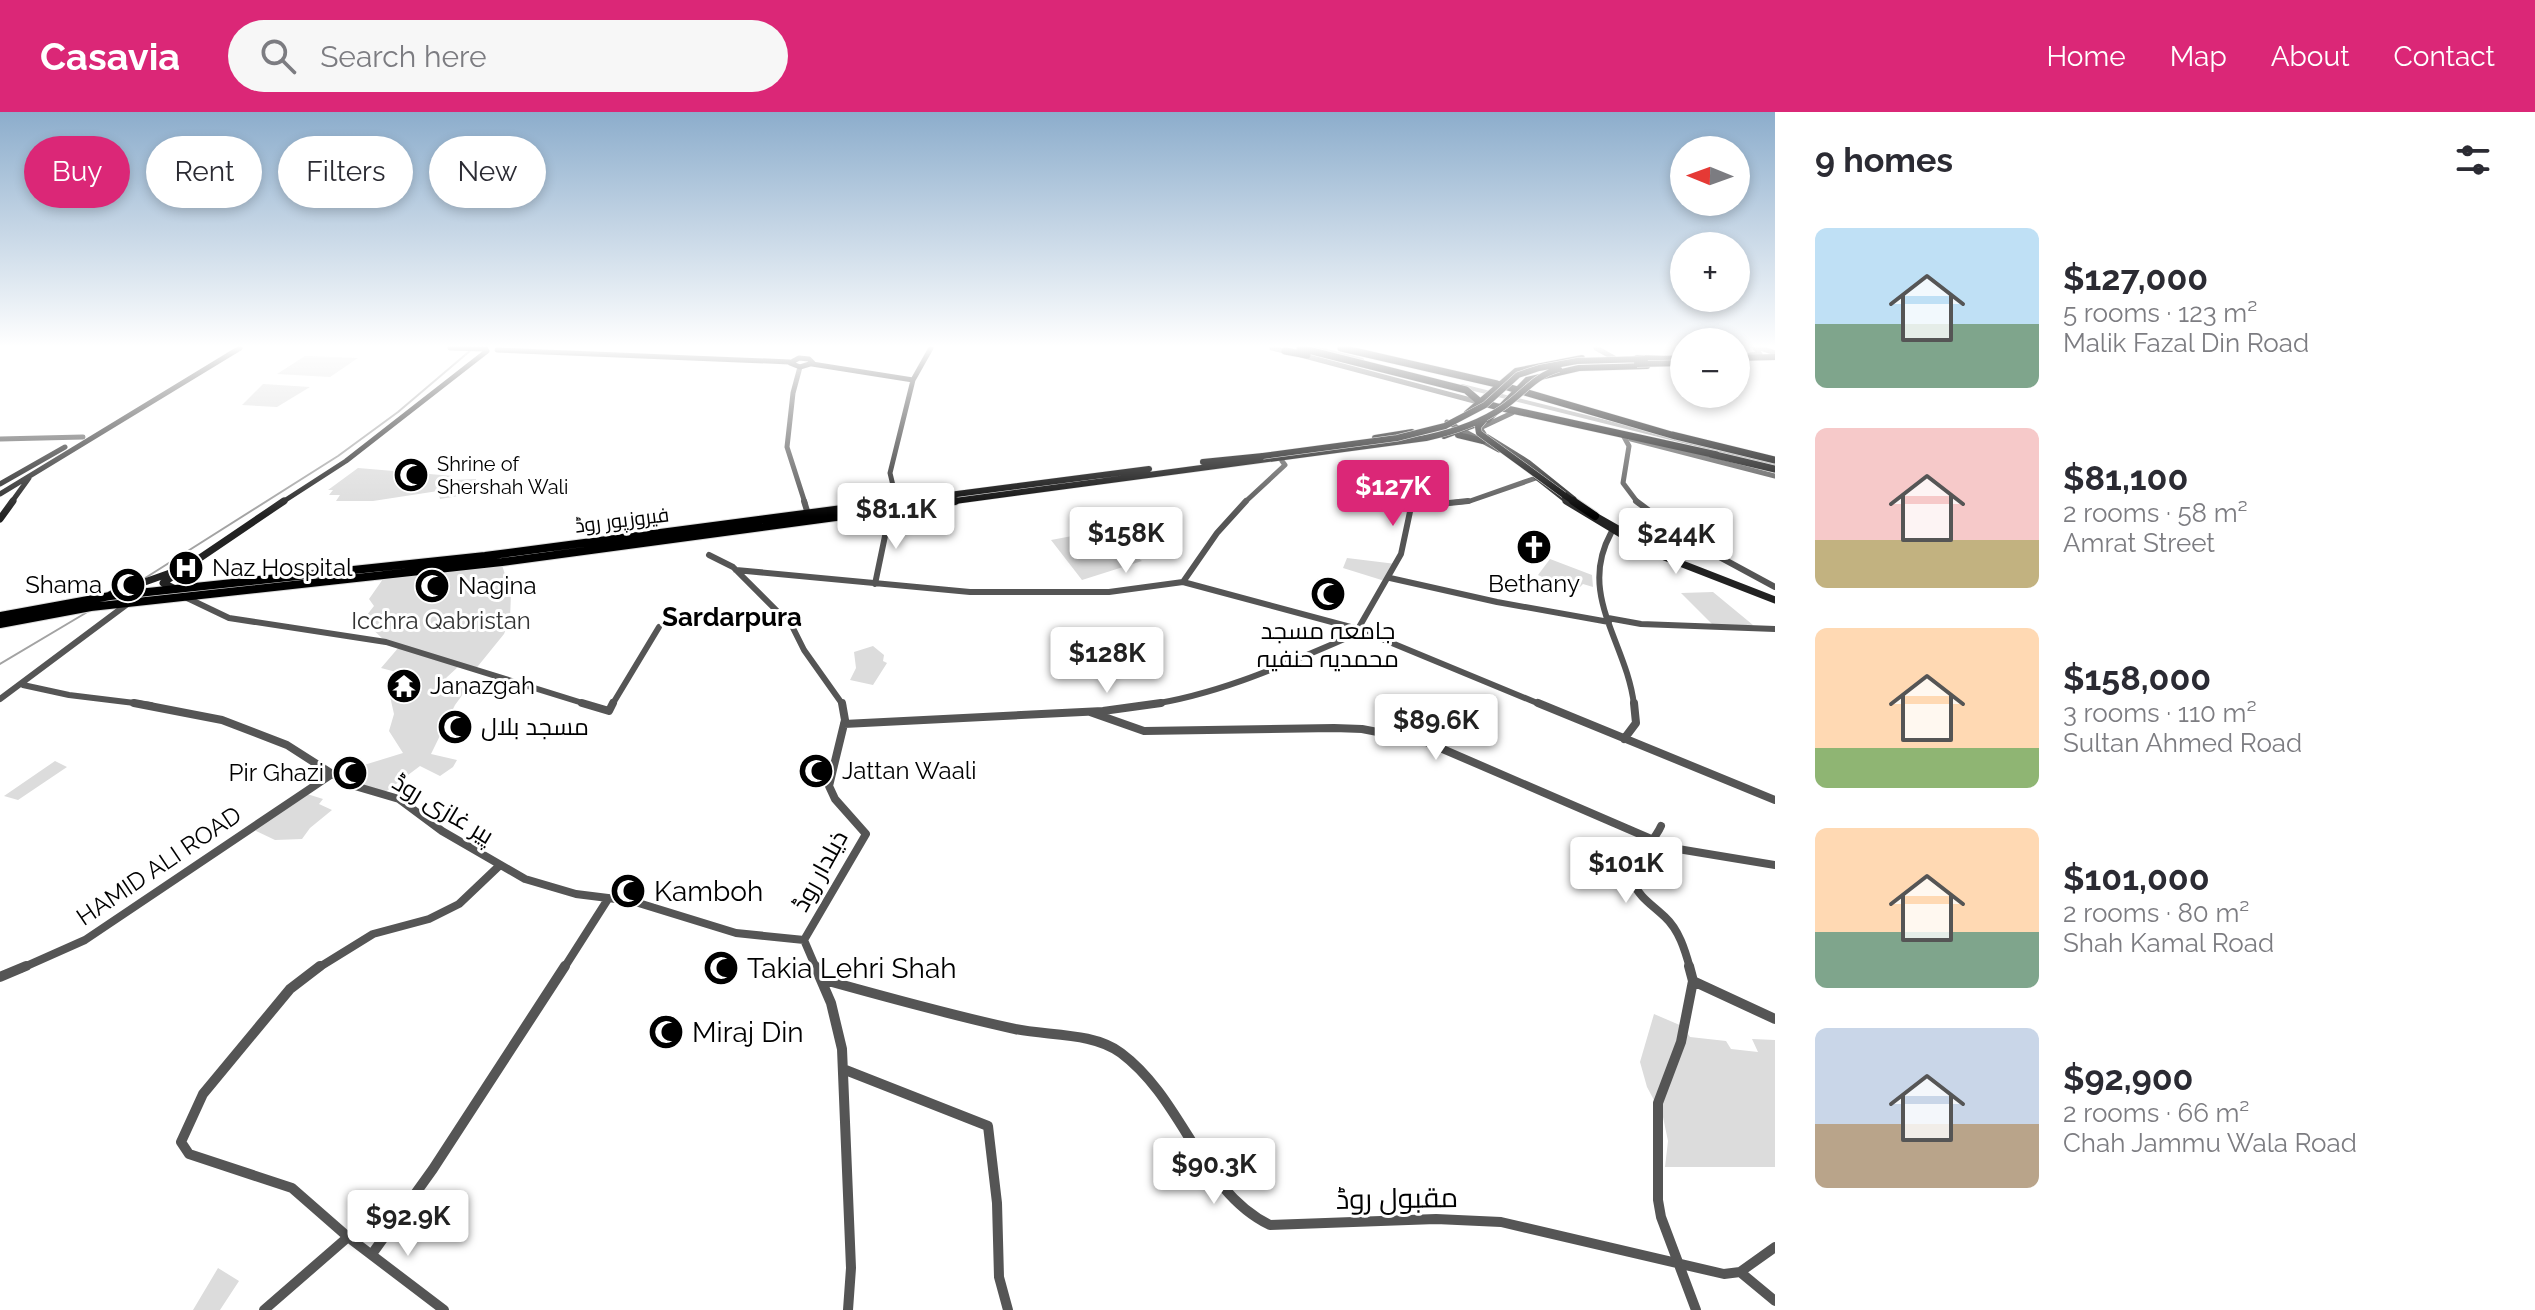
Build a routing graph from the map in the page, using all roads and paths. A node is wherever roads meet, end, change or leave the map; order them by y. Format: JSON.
{"nodes":[{"id":1,"x":139,"y":404,"type":"edge"},
{"id":2,"x":141,"y":404,"type":"edge"},
{"id":3,"x":417,"y":404,"type":"edge"},
{"id":4,"x":791,"y":404,"type":"edge"},
{"id":5,"x":907,"y":404,"type":"edge"},
{"id":6,"x":1476,"y":404,"type":"edge"},
{"id":7,"x":1486,"y":404,"type":"edge"},
{"id":8,"x":1492,"y":404,"type":"edge"},
{"id":9,"x":1501,"y":404,"type":"edge"},
{"id":10,"x":1507,"y":404,"type":"edge"},
{"id":11,"x":1561,"y":404,"type":"edge"},
{"id":12,"x":1567,"y":404,"type":"edge"},
{"id":13,"x":1498,"y":407,"type":"junction"},
{"id":14,"x":1512,"y":410,"type":"junction"},
{"id":15,"x":1523,"y":413,"type":"junction"},
{"id":16,"x":1488,"y":418,"type":"junction"},
{"id":17,"x":1450,"y":421,"type":"junction"},
{"id":18,"x":1481,"y":427,"type":"junction"},
{"id":19,"x":1428,"y":428,"type":"junction"},
{"id":20,"x":1469,"y":429,"type":"junction"},
{"id":21,"x":1448,"y":435,"type":"junction"},
{"id":22,"x":1675,"y":436,"type":"junction"},
{"id":23,"x":83,"y":437,"type":"junction"},
{"id":24,"x":1624,"y":437,"type":"junction"},
{"id":25,"x":0,"y":439,"type":"edge"},
{"id":26,"x":1485,"y":439,"type":"junction"},
{"id":27,"x":1717,"y":455,"type":"junction"},
{"id":28,"x":1248,"y":457,"type":"junction"},
{"id":29,"x":1775,"y":460,"type":"edge"},
{"id":30,"x":1282,"y":461,"type":"junction"},
{"id":31,"x":1775,"y":469,"type":"edge"},
{"id":32,"x":30,"y":471,"type":"junction"},
{"id":33,"x":1775,"y":476,"type":"edge"},
{"id":34,"x":1536,"y":478,"type":"junction"},
{"id":35,"x":893,"y":485,"type":"junction"},
{"id":36,"x":0,"y":489,"type":"edge"},
{"id":37,"x":1041,"y":490,"type":"junction"},
{"id":38,"x":938,"y":497,"type":"junction"},
{"id":39,"x":897,"y":502,"type":"junction"},
{"id":40,"x":890,"y":512,"type":"junction"},
{"id":41,"x":808,"y":514,"type":"junction"},
{"id":42,"x":1595,"y":516,"type":"junction"},
{"id":43,"x":0,"y":519,"type":"edge"},
{"id":44,"x":1611,"y":533,"type":"junction"},
{"id":45,"x":709,"y":555,"type":"dead end"},
{"id":46,"x":485,"y":556,"type":"junction"},
{"id":47,"x":478,"y":565,"type":"junction"},
{"id":48,"x":178,"y":570,"type":"junction"},
{"id":49,"x":736,"y":570,"type":"junction"},
{"id":50,"x":345,"y":576,"type":"junction"},
{"id":51,"x":1390,"y":578,"type":"junction"},
{"id":52,"x":1183,"y":582,"type":"junction"},
{"id":53,"x":875,"y":584,"type":"junction"},
{"id":54,"x":1775,"y":587,"type":"edge"},
{"id":55,"x":175,"y":589,"type":"junction"},
{"id":56,"x":185,"y":597,"type":"junction"},
{"id":57,"x":1775,"y":598,"type":"edge"},
{"id":58,"x":98,"y":602,"type":"junction"},
{"id":59,"x":129,"y":603,"type":"junction"},
{"id":60,"x":67,"y":611,"type":"junction"},
{"id":61,"x":0,"y":616,"type":"edge"},
{"id":62,"x":1608,"y":620,"type":"junction"},
{"id":63,"x":101,"y":621,"type":"junction"},
{"id":64,"x":0,"y":624,"type":"edge"},
{"id":65,"x":659,"y":627,"type":"dead end"},
{"id":66,"x":1775,"y":629,"type":"edge"},
{"id":67,"x":1361,"y":630,"type":"junction"},
{"id":68,"x":23,"y":685,"type":"junction"},
{"id":69,"x":0,"y":699,"type":"edge"},
{"id":70,"x":1090,"y":712,"type":"junction"},
{"id":71,"x":844,"y":724,"type":"junction"},
{"id":72,"x":1624,"y":739,"type":"junction"},
{"id":73,"x":332,"y":774,"type":"junction"},
{"id":74,"x":1775,"y":800,"type":"edge"},
{"id":75,"x":1661,"y":826,"type":"dead end"},
{"id":76,"x":1655,"y":840,"type":"junction"},
{"id":77,"x":1775,"y":865,"type":"edge"},
{"id":78,"x":499,"y":866,"type":"junction"},
{"id":79,"x":608,"y":899,"type":"junction"},
{"id":80,"x":804,"y":940,"type":"junction"},
{"id":81,"x":0,"y":977,"type":"edge"},
{"id":82,"x":821,"y":979,"type":"junction"},
{"id":83,"x":1693,"y":981,"type":"junction"},
{"id":84,"x":1775,"y":1019,"type":"edge"},
{"id":85,"x":843,"y":1069,"type":"junction"},
{"id":86,"x":348,"y":1237,"type":"junction"},
{"id":87,"x":1775,"y":1247,"type":"edge"},
{"id":88,"x":372,"y":1254,"type":"junction"},
{"id":89,"x":1679,"y":1263,"type":"junction"},
{"id":90,"x":1740,"y":1272,"type":"junction"},
{"id":91,"x":1775,"y":1301,"type":"edge"},
{"id":92,"x":1007,"y":1309,"type":"edge"},
{"id":93,"x":264,"y":1310,"type":"edge"},
{"id":94,"x":444,"y":1310,"type":"edge"},
{"id":95,"x":848,"y":1310,"type":"edge"},
{"id":96,"x":1696,"y":1310,"type":"edge"}],
"edges":[{"from":1,"to":23,"type":"main road"},
{"from":2,"to":32,"type":"main road"},
{"from":3,"to":48,"type":"main road"},
{"from":4,"to":41,"type":"street"},
{"from":5,"to":35,"type":"main road"},
{"from":6,"to":17,"type":"main road","name":"فیروزپور روڈ"},
{"from":7,"to":28,"type":"main road","name":"فیروزپور روڈ","bridge":true},
{"from":8,"to":13,"type":"highway"},
{"from":9,"to":13,"type":"main road","name":"فیروزپور روڈ"},
{"from":10,"to":16,"type":"main road","bridge":true},
{"from":11,"to":22,"type":"highway"},
{"from":12,"to":22,"type":"highway"},
{"from":13,"to":15,"type":"highway"},
{"from":13,"to":16,"type":"main road","name":"فیروزپور روڈ"},
{"from":14,"to":15,"type":"main road"},
{"from":14,"to":16,"type":"main road"},
{"from":14,"to":18,"type":"main road"},
{"from":14,"to":27,"type":"highway"},
{"from":15,"to":24,"type":"highway"},
{"from":16,"to":20,"type":"main road","name":"فیروزپور روڈ"},
{"from":16,"to":37,"type":"main road","name":"فیروزپور روڈ","bridge":true},
{"from":16,"to":42,"type":"main road","bridge":true},
{"from":17,"to":19,"type":"main road","name":"فیروزپور روڈ"},
{"from":17,"to":20,"type":"main road"},
{"from":18,"to":20,"type":"main road"},
{"from":18,"to":26,"type":"main road"},
{"from":19,"to":21,"type":"main road"},
{"from":19,"to":28,"type":"main road","name":"فیروزپور روڈ"},
{"from":20,"to":21,"type":"main road","name":"فیروزپور روڈ"},
{"from":20,"to":26,"type":"main road"},
{"from":21,"to":26,"type":"main road"},
{"from":21,"to":30,"type":"main road","name":"فیروزپور روڈ"},
{"from":22,"to":29,"type":"highway"},
{"from":23,"to":25,"type":"street"},
{"from":23,"to":32,"type":"main road"},
{"from":24,"to":27,"type":"highway"},
{"from":24,"to":33,"type":"street"},
{"from":24,"to":54,"type":"street"},
{"from":26,"to":34,"type":"main road"},
{"from":26,"to":42,"type":"main road"},
{"from":27,"to":31,"type":"highway"},
{"from":28,"to":38,"type":"main road","name":"فیروزپور روڈ"},
{"from":30,"to":37,"type":"main road","name":"فیروزپور روڈ"},
{"from":30,"to":52,"type":"street"},
{"from":32,"to":36,"type":"main road"},
{"from":32,"to":43,"type":"main road"},
{"from":34,"to":44,"type":"main road"},
{"from":34,"to":51,"type":"street"},
{"from":35,"to":38,"type":"main road"},
{"from":35,"to":39,"type":"main road"},
{"from":37,"to":40,"type":"main road","name":"فیروزپور روڈ"},
{"from":38,"to":39,"type":"main road","name":"فیروزپور روڈ"},
{"from":39,"to":41,"type":"main road","name":"فیروزپور روڈ"},
{"from":40,"to":47,"type":"main road","name":"فیروزپور روڈ"},
{"from":40,"to":53,"type":"street"},
{"from":41,"to":46,"type":"main road","name":"فیروزپور روڈ"},
{"from":42,"to":57,"type":"main road"},
{"from":44,"to":57,"type":"main road"},
{"from":44,"to":62,"type":"street"},
{"from":45,"to":49,"type":"street"},
{"from":46,"to":47,"type":"main road"},
{"from":46,"to":50,"type":"main road","name":"فیروزپور روڈ"},
{"from":47,"to":50,"type":"main road","name":"فیروزپور روڈ"},
{"from":48,"to":55,"type":"main road"},
{"from":48,"to":58,"type":"main road"},
{"from":49,"to":53,"type":"street"},
{"from":49,"to":71,"type":"street"},
{"from":50,"to":50,"type":"main road"},
{"from":50,"to":55,"type":"main road","name":"فیروزپور روڈ"},
{"from":50,"to":56,"type":"main road","name":"فیروزپور روڈ"},
{"from":51,"to":62,"type":"street"},
{"from":51,"to":67,"type":"street"},
{"from":52,"to":53,"type":"street"},
{"from":52,"to":67,"type":"street"},
{"from":55,"to":58,"type":"main road","name":"فیروزپور روڈ"},
{"from":56,"to":59,"type":"main road","name":"فیروزپور روڈ"},
{"from":56,"to":65,"type":"street"},
{"from":58,"to":59,"type":"main road","name":"فیروزپور روڈ"},
{"from":58,"to":60,"type":"main road","name":"فیروزپور روڈ"},
{"from":58,"to":60,"type":"main road"},
{"from":58,"to":61,"type":"main road","name":"فیروزپور روڈ"},
{"from":58,"to":63,"type":"street"},
{"from":59,"to":63,"type":"street"},
{"from":60,"to":64,"type":"main road","name":"فیروزپور روڈ"},
{"from":62,"to":66,"type":"street"},
{"from":62,"to":72,"type":"street"},
{"from":63,"to":68,"type":"street"},
{"from":67,"to":70,"type":"street"},
{"from":67,"to":72,"type":"street"},
{"from":68,"to":69,"type":"street"},
{"from":68,"to":73,"type":"street","name":"پیر غازی روڈ"},
{"from":70,"to":71,"type":"street"},
{"from":70,"to":76,"type":"street"},
{"from":71,"to":80,"type":"street","name":"ذیلدار روڈ"},
{"from":72,"to":74,"type":"street"},
{"from":73,"to":78,"type":"street","name":"پیر غازی روڈ"},
{"from":73,"to":81,"type":"street","name":"HAMID ALI ROAD"},
{"from":75,"to":76,"type":"street"},
{"from":76,"to":77,"type":"street"},
{"from":76,"to":83,"type":"street"},
{"from":78,"to":79,"type":"street","name":"پیر غازی روڈ"},
{"from":78,"to":86,"type":"street"},
{"from":79,"to":80,"type":"street","name":"پیر غازی روڈ"},
{"from":79,"to":88,"type":"street"},
{"from":80,"to":82,"type":"street"},
{"from":82,"to":85,"type":"street"},
{"from":82,"to":89,"type":"street","name":"مقبول روڈ"},
{"from":83,"to":84,"type":"street"},
{"from":83,"to":89,"type":"street"},
{"from":85,"to":92,"type":"street"},
{"from":85,"to":95,"type":"street"},
{"from":86,"to":88,"type":"street"},
{"from":86,"to":93,"type":"street"},
{"from":87,"to":90,"type":"street"},
{"from":88,"to":94,"type":"street"},
{"from":89,"to":90,"type":"street","name":"مقبول روڈ"},
{"from":89,"to":96,"type":"street"},
{"from":90,"to":91,"type":"street"}]}
